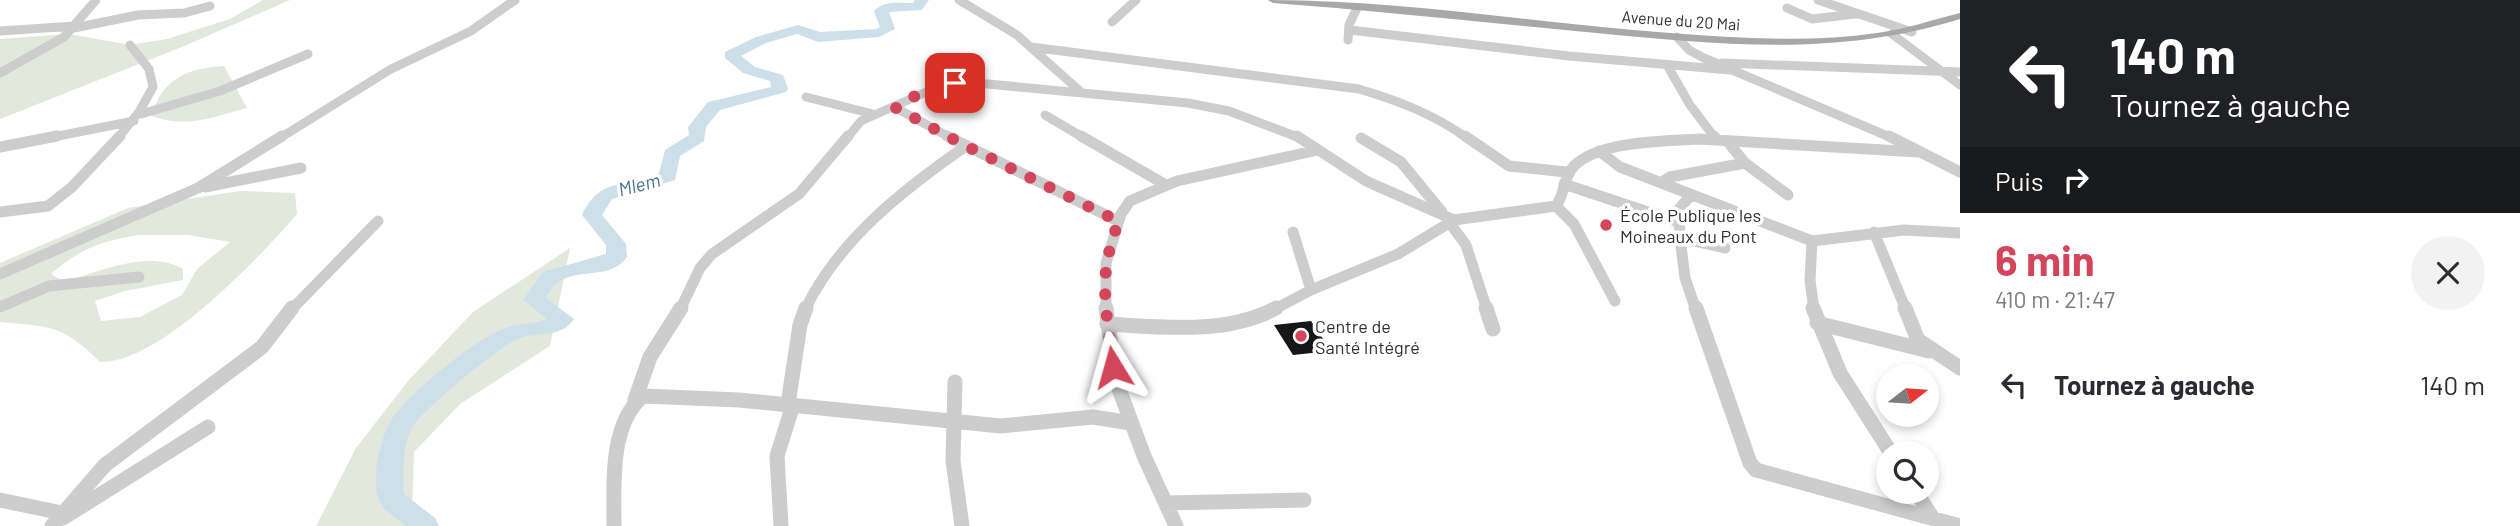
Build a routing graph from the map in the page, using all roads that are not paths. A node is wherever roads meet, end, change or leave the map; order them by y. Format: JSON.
{"nodes":[{"id":1,"x":96,"y":0,"type":"edge"},
{"id":2,"x":515,"y":0,"type":"edge"},
{"id":3,"x":959,"y":0,"type":"edge"},
{"id":4,"x":1136,"y":0,"type":"edge"},
{"id":5,"x":1273,"y":0,"type":"edge"},
{"id":6,"x":1818,"y":0,"type":"edge"},
{"id":7,"x":1291,"y":1,"type":"edge"},
{"id":8,"x":210,"y":6,"type":"dead end"},
{"id":9,"x":1357,"y":8,"type":"junction"},
{"id":10,"x":1787,"y":8,"type":"dead end"},
{"id":11,"x":1859,"y":13,"type":"junction"},
{"id":12,"x":1960,"y":16,"type":"edge"},
{"id":13,"x":1112,"y":22,"type":"dead end"},
{"id":14,"x":74,"y":27,"type":"junction"},
{"id":15,"x":0,"y":31,"type":"edge"},
{"id":16,"x":1912,"y":32,"type":"junction"},
{"id":17,"x":1892,"y":34,"type":"junction"},
{"id":18,"x":1349,"y":35,"type":"joint"},
{"id":19,"x":1677,"y":37,"type":"junction"},
{"id":20,"x":130,"y":46,"type":"dead end"},
{"id":21,"x":1031,"y":47,"type":"junction"},
{"id":22,"x":308,"y":54,"type":"dead end"},
{"id":23,"x":1718,"y":64,"type":"junction"},
{"id":24,"x":1667,"y":65,"type":"junction"},
{"id":25,"x":1730,"y":70,"type":"junction"},
{"id":26,"x":1942,"y":71,"type":"junction"},
{"id":27,"x":1960,"y":72,"type":"edge"},
{"id":28,"x":0,"y":73,"type":"edge"},
{"id":29,"x":1960,"y":85,"type":"edge"},
{"id":30,"x":1082,"y":93,"type":"junction"},
{"id":31,"x":806,"y":97,"type":"dead end"},
{"id":32,"x":896,"y":108,"type":"junction"},
{"id":33,"x":873,"y":114,"type":"junction"},
{"id":34,"x":1045,"y":115,"type":"dead end"},
{"id":35,"x":137,"y":117,"type":"junction"},
{"id":36,"x":1361,"y":138,"type":"dead end"},
{"id":37,"x":1722,"y":140,"type":"junction"},
{"id":38,"x":966,"y":146,"type":"junction"},
{"id":39,"x":0,"y":147,"type":"edge"},
{"id":40,"x":1318,"y":150,"type":"junction"},
{"id":41,"x":1599,"y":151,"type":"junction"},
{"id":42,"x":1918,"y":152,"type":"junction"},
{"id":43,"x":1936,"y":161,"type":"junction"},
{"id":44,"x":1745,"y":163,"type":"junction"},
{"id":45,"x":1960,"y":163,"type":"edge"},
{"id":46,"x":301,"y":168,"type":"dead end"},
{"id":47,"x":1960,"y":172,"type":"edge"},
{"id":48,"x":1565,"y":178,"type":"junction"},
{"id":49,"x":1166,"y":185,"type":"junction"},
{"id":50,"x":1667,"y":185,"type":"junction"},
{"id":51,"x":198,"y":188,"type":"junction"},
{"id":52,"x":1788,"y":195,"type":"dead end"},
{"id":53,"x":1690,"y":196,"type":"junction"},
{"id":54,"x":1556,"y":206,"type":"junction"},
{"id":55,"x":0,"y":212,"type":"edge"},
{"id":56,"x":1450,"y":220,"type":"junction"},
{"id":57,"x":378,"y":221,"type":"dead end"},
{"id":58,"x":1118,"y":221,"type":"junction"},
{"id":59,"x":1679,"y":230,"type":"junction"},
{"id":60,"x":1293,"y":232,"type":"dead end"},
{"id":61,"x":1874,"y":232,"type":"junction"},
{"id":62,"x":1960,"y":233,"type":"edge"},
{"id":63,"x":1812,"y":241,"type":"junction"},
{"id":64,"x":1725,"y":248,"type":"dead end"},
{"id":65,"x":0,"y":274,"type":"edge"},
{"id":66,"x":139,"y":277,"type":"dead end"},
{"id":67,"x":1311,"y":290,"type":"junction"},
{"id":68,"x":1615,"y":301,"type":"dead end"},
{"id":69,"x":0,"y":307,"type":"edge"},
{"id":70,"x":1817,"y":323,"type":"junction"},
{"id":71,"x":1107,"y":324,"type":"junction"},
{"id":72,"x":1493,"y":329,"type":"dead end"},
{"id":73,"x":1934,"y":352,"type":"junction"},
{"id":74,"x":1960,"y":358,"type":"edge"},
{"id":75,"x":1960,"y":368,"type":"edge"},
{"id":76,"x":955,"y":382,"type":"dead end"},
{"id":77,"x":635,"y":400,"type":"junction"},
{"id":78,"x":791,"y":405,"type":"junction"},
{"id":79,"x":953,"y":420,"type":"junction"},
{"id":80,"x":1131,"y":423,"type":"junction"},
{"id":81,"x":208,"y":427,"type":"dead end"},
{"id":82,"x":1883,"y":441,"type":"edge"},
{"id":83,"x":0,"y":500,"type":"edge"},
{"id":84,"x":1304,"y":500,"type":"dead end"},
{"id":85,"x":1166,"y":503,"type":"junction"},
{"id":86,"x":1924,"y":504,"type":"edge"},
{"id":87,"x":1932,"y":517,"type":"junction"},
{"id":88,"x":56,"y":521,"type":"edge"},
{"id":89,"x":614,"y":526,"type":"edge"},
{"id":90,"x":781,"y":526,"type":"edge"},
{"id":91,"x":962,"y":526,"type":"edge"},
{"id":92,"x":1176,"y":526,"type":"edge"},
{"id":93,"x":1960,"y":526,"type":"edge"}],
"edges":[{"from":1,"to":14,"type":"street"},
{"from":2,"to":51,"type":"street"},
{"from":3,"to":21,"type":"street"},
{"from":4,"to":13,"type":"street"},
{"from":5,"to":7,"type":"main road","name":"Avenue du 20 Mai"},
{"from":6,"to":11,"type":"street"},
{"from":7,"to":9,"type":"main road","name":"Avenue du 20 Mai"},
{"from":8,"to":14,"type":"street"},
{"from":9,"to":18,"type":"street"},
{"from":9,"to":19,"type":"main road","name":"Avenue du 20 Mai"},
{"from":10,"to":11,"type":"street"},
{"from":11,"to":16,"type":"street"},
{"from":12,"to":16,"type":"main road","name":"Avenue du 20 Mai"},
{"from":14,"to":15,"type":"street"},
{"from":14,"to":28,"type":"street"},
{"from":16,"to":17,"type":"main road","name":"Avenue du 20 Mai"},
{"from":17,"to":19,"type":"main road","name":"Avenue du 20 Mai"},
{"from":17,"to":26,"type":"street"},
{"from":18,"to":24,"type":"street"},
{"from":19,"to":23,"type":"street"},
{"from":20,"to":35,"type":"street"},
{"from":21,"to":30,"type":"street"},
{"from":21,"to":48,"type":"street"},
{"from":22,"to":35,"type":"street"},
{"from":23,"to":25,"type":"street"},
{"from":23,"to":26,"type":"street"},
{"from":24,"to":25,"type":"street"},
{"from":24,"to":37,"type":"street"},
{"from":25,"to":42,"type":"street"},
{"from":26,"to":27,"type":"street"},
{"from":26,"to":29,"type":"street"},
{"from":30,"to":32,"type":"street"},
{"from":30,"to":40,"type":"street"},
{"from":31,"to":33,"type":"street"},
{"from":32,"to":33,"type":"street"},
{"from":32,"to":38,"type":"street"},
{"from":33,"to":77,"type":"street"},
{"from":34,"to":49,"type":"street"},
{"from":35,"to":39,"type":"street"},
{"from":35,"to":55,"type":"street"},
{"from":36,"to":56,"type":"street"},
{"from":37,"to":41,"type":"street"},
{"from":37,"to":42,"type":"street"},
{"from":37,"to":44,"type":"street"},
{"from":38,"to":58,"type":"street"},
{"from":38,"to":78,"type":"street"},
{"from":40,"to":49,"type":"street"},
{"from":40,"to":56,"type":"street"},
{"from":41,"to":48,"type":"street"},
{"from":41,"to":50,"type":"street"},
{"from":42,"to":43,"type":"street"},
{"from":43,"to":45,"type":"street"},
{"from":43,"to":47,"type":"street"},
{"from":44,"to":50,"type":"street"},
{"from":44,"to":52,"type":"street"},
{"from":46,"to":51,"type":"street"},
{"from":48,"to":54,"type":"street"},
{"from":48,"to":59,"type":"street"},
{"from":49,"to":58,"type":"street"},
{"from":50,"to":53,"type":"street"},
{"from":51,"to":65,"type":"street"},
{"from":53,"to":59,"type":"street"},
{"from":53,"to":63,"type":"street"},
{"from":54,"to":56,"type":"street"},
{"from":54,"to":68,"type":"street"},
{"from":56,"to":67,"type":"street"},
{"from":56,"to":72,"type":"street"},
{"from":57,"to":88,"type":"street"},
{"from":58,"to":71,"type":"street"},
{"from":59,"to":64,"type":"street"},
{"from":59,"to":87,"type":"street"},
{"from":60,"to":67,"type":"street"},
{"from":61,"to":62,"type":"street"},
{"from":61,"to":63,"type":"street"},
{"from":61,"to":73,"type":"street"},
{"from":63,"to":70,"type":"street"},
{"from":66,"to":69,"type":"street"},
{"from":67,"to":71,"type":"street"},
{"from":70,"to":73,"type":"street"},
{"from":70,"to":82,"type":"street"},
{"from":71,"to":80,"type":"street"},
{"from":73,"to":74,"type":"street"},
{"from":73,"to":75,"type":"street"},
{"from":76,"to":79,"type":"street"},
{"from":77,"to":78,"type":"street"},
{"from":77,"to":89,"type":"street"},
{"from":78,"to":79,"type":"street"},
{"from":78,"to":90,"type":"street"},
{"from":79,"to":80,"type":"street"},
{"from":79,"to":91,"type":"street"},
{"from":80,"to":85,"type":"street"},
{"from":81,"to":88,"type":"street"},
{"from":83,"to":88,"type":"street"},
{"from":84,"to":85,"type":"street"},
{"from":85,"to":92,"type":"street"},
{"from":86,"to":87,"type":"street"},
{"from":87,"to":93,"type":"street"}]}
